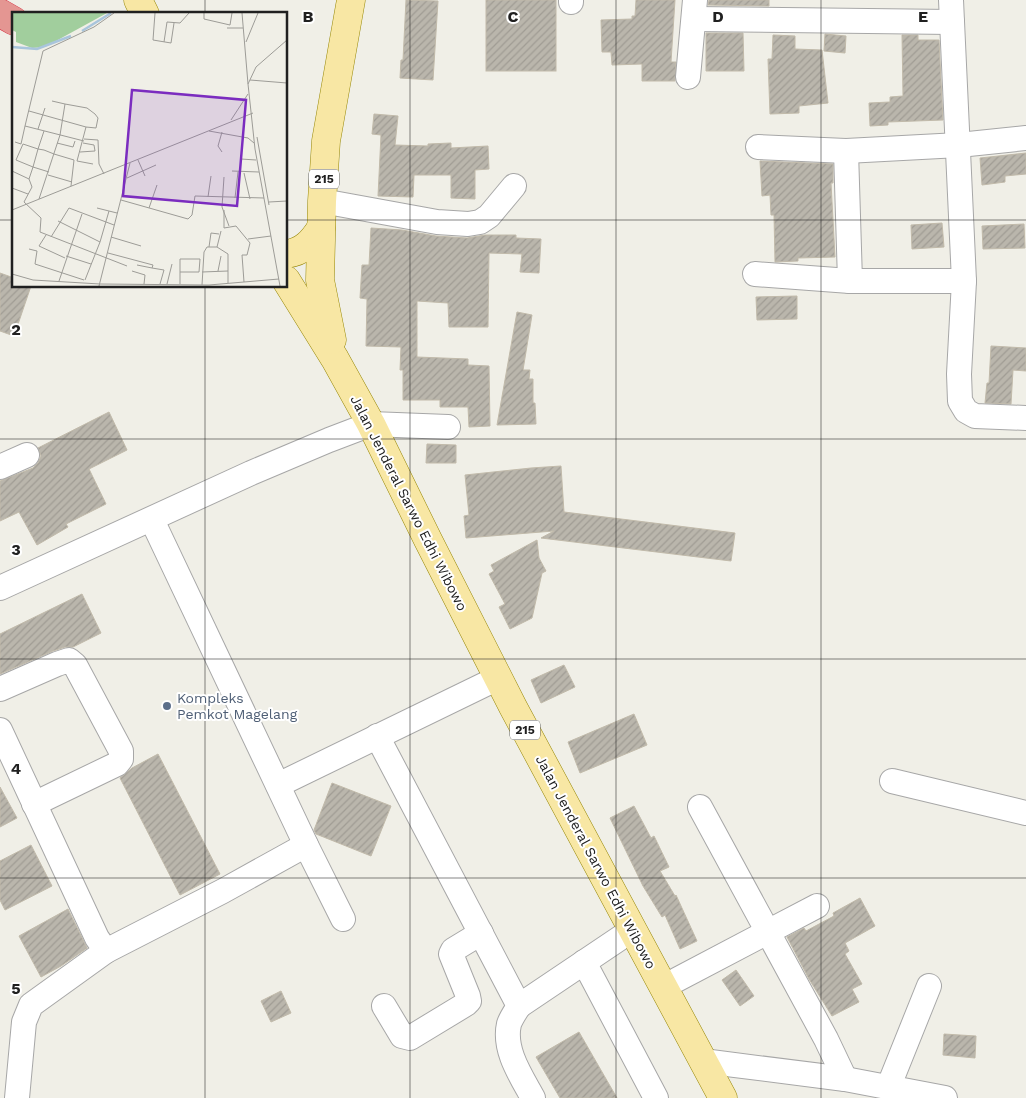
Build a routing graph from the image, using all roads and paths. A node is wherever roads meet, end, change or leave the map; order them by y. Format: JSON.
{"nodes":[{"id":1,"x":138,"y":0,"type":"edge"},
{"id":2,"x":351,"y":0,"type":"edge"},
{"id":3,"x":694,"y":9,"type":"edge"},
{"id":4,"x":952,"y":11,"type":"edge"},
{"id":5,"x":144,"y":12,"type":"edge"},
{"id":6,"x":0,"y":13,"type":"edge"},
{"id":7,"x":12,"y":20,"type":"edge"},
{"id":8,"x":688,"y":77,"type":"dead end"},
{"id":9,"x":1026,"y":138,"type":"edge"},
{"id":10,"x":958,"y":145,"type":"junction"},
{"id":11,"x":758,"y":147,"type":"dead end"},
{"id":12,"x":846,"y":151,"type":"junction"},
{"id":13,"x":514,"y":186,"type":"dead end"},
{"id":14,"x":322,"y":202,"type":"junction"},
{"id":15,"x":321,"y":228,"type":"junction"},
{"id":16,"x":288,"y":253,"type":"edge"},
{"id":17,"x":755,"y":274,"type":"dead end"},
{"id":18,"x":850,"y":281,"type":"junction"},
{"id":19,"x":964,"y":281,"type":"junction"},
{"id":20,"x":288,"y":283,"type":"edge"},
{"id":21,"x":335,"y":359,"type":"junction"},
{"id":22,"x":1026,"y":418,"type":"edge"},
{"id":23,"x":371,"y":424,"type":"junction"},
{"id":24,"x":448,"y":427,"type":"dead end"},
{"id":25,"x":27,"y":455,"type":"dead end"},
{"id":26,"x":0,"y":467,"type":"edge"},
{"id":27,"x":152,"y":520,"type":"junction"},
{"id":28,"x":0,"y":588,"type":"edge"},
{"id":29,"x":498,"y":678,"type":"junction"},
{"id":30,"x":0,"y":689,"type":"edge"},
{"id":31,"x":0,"y":730,"type":"edge"},
{"id":32,"x":378,"y":736,"type":"junction"},
{"id":33,"x":892,"y":781,"type":"dead end"},
{"id":34,"x":278,"y":785,"type":"junction"},
{"id":35,"x":34,"y":804,"type":"junction"},
{"id":36,"x":700,"y":807,"type":"dead end"},
{"id":37,"x":1026,"y":813,"type":"edge"},
{"id":38,"x":306,"y":846,"type":"junction"},
{"id":39,"x":817,"y":906,"type":"dead end"},
{"id":40,"x":343,"y":919,"type":"dead end"},
{"id":41,"x":632,"y":930,"type":"junction"},
{"id":42,"x":769,"y":932,"type":"junction"},
{"id":43,"x":480,"y":933,"type":"junction"},
{"id":44,"x":106,"y":951,"type":"junction"},
{"id":45,"x":584,"y":962,"type":"junction"},
{"id":46,"x":929,"y":986,"type":"dead end"},
{"id":47,"x":663,"y":987,"type":"junction"},
{"id":48,"x":384,"y":1006,"type":"dead end"},
{"id":49,"x":519,"y":1006,"type":"junction"},
{"id":50,"x":703,"y":1061,"type":"junction"},
{"id":51,"x":845,"y":1080,"type":"junction"},
{"id":52,"x":888,"y":1088,"type":"junction"},
{"id":53,"x":17,"y":1098,"type":"edge"},
{"id":54,"x":533,"y":1098,"type":"edge"},
{"id":55,"x":656,"y":1098,"type":"edge"},
{"id":56,"x":722,"y":1098,"type":"edge"},
{"id":57,"x":944,"y":1098,"type":"edge"}],
"edges":[{"from":1,"to":5,"type":"main road"},
{"from":2,"to":14,"type":"main road","name":"Jalan Jenderal Sarwo Edhi Wibowo","number":"215"},
{"from":3,"to":4,"type":"street"},
{"from":3,"to":8,"type":"street"},
{"from":4,"to":10,"type":"street"},
{"from":6,"to":7,"type":"highway"},
{"from":9,"to":10,"type":"street"},
{"from":10,"to":12,"type":"street"},
{"from":10,"to":19,"type":"street"},
{"from":11,"to":12,"type":"street"},
{"from":12,"to":18,"type":"street"},
{"from":13,"to":14,"type":"street"},
{"from":14,"to":15,"type":"main road","name":"Jalan Jenderal Sarwo Edhi Wibowo","number":"215"},
{"from":15,"to":16,"type":"main road"},
{"from":15,"to":21,"type":"main road","name":"Jalan Jenderal Sarwo Edhi Wibowo","number":"215"},
{"from":17,"to":18,"type":"street"},
{"from":18,"to":19,"type":"street"},
{"from":19,"to":22,"type":"street"},
{"from":20,"to":21,"type":"main road","name":"Jalan Jenderal Sarwo Edhi Wibowo","number":"215"},
{"from":21,"to":23,"type":"main road","name":"Jalan Jenderal Sarwo Edhi Wibowo","number":"215"},
{"from":23,"to":24,"type":"street"},
{"from":23,"to":27,"type":"street"},
{"from":23,"to":29,"type":"main road","name":"Jalan Jenderal Sarwo Edhi Wibowo","number":"215"},
{"from":25,"to":26,"type":"street"},
{"from":27,"to":28,"type":"street"},
{"from":27,"to":34,"type":"street"},
{"from":29,"to":32,"type":"street"},
{"from":29,"to":41,"type":"main road","name":"Jalan Jenderal Sarwo Edhi Wibowo","number":"215"},
{"from":30,"to":35,"type":"street"},
{"from":31,"to":35,"type":"street"},
{"from":32,"to":34,"type":"street"},
{"from":32,"to":43,"type":"street"},
{"from":33,"to":37,"type":"street"},
{"from":34,"to":38,"type":"street"},
{"from":35,"to":44,"type":"street"},
{"from":36,"to":42,"type":"street"},
{"from":38,"to":40,"type":"street"},
{"from":38,"to":44,"type":"street"},
{"from":39,"to":42,"type":"street"},
{"from":41,"to":45,"type":"street"},
{"from":41,"to":47,"type":"main road","name":"Jalan Jenderal Sarwo Edhi Wibowo","number":"215"},
{"from":42,"to":47,"type":"street"},
{"from":42,"to":51,"type":"street"},
{"from":43,"to":48,"type":"street"},
{"from":43,"to":49,"type":"street"},
{"from":44,"to":53,"type":"street"},
{"from":45,"to":49,"type":"street"},
{"from":45,"to":55,"type":"street"},
{"from":46,"to":52,"type":"street"},
{"from":47,"to":50,"type":"main road","name":"Jalan Jenderal Sarwo Edhi Wibowo","number":"215"},
{"from":49,"to":54,"type":"street"},
{"from":50,"to":51,"type":"street"},
{"from":50,"to":56,"type":"main road","name":"Jalan Jenderal Sarwo Edhi Wibowo","number":"215"},
{"from":51,"to":52,"type":"street"},
{"from":52,"to":57,"type":"street"}]}
